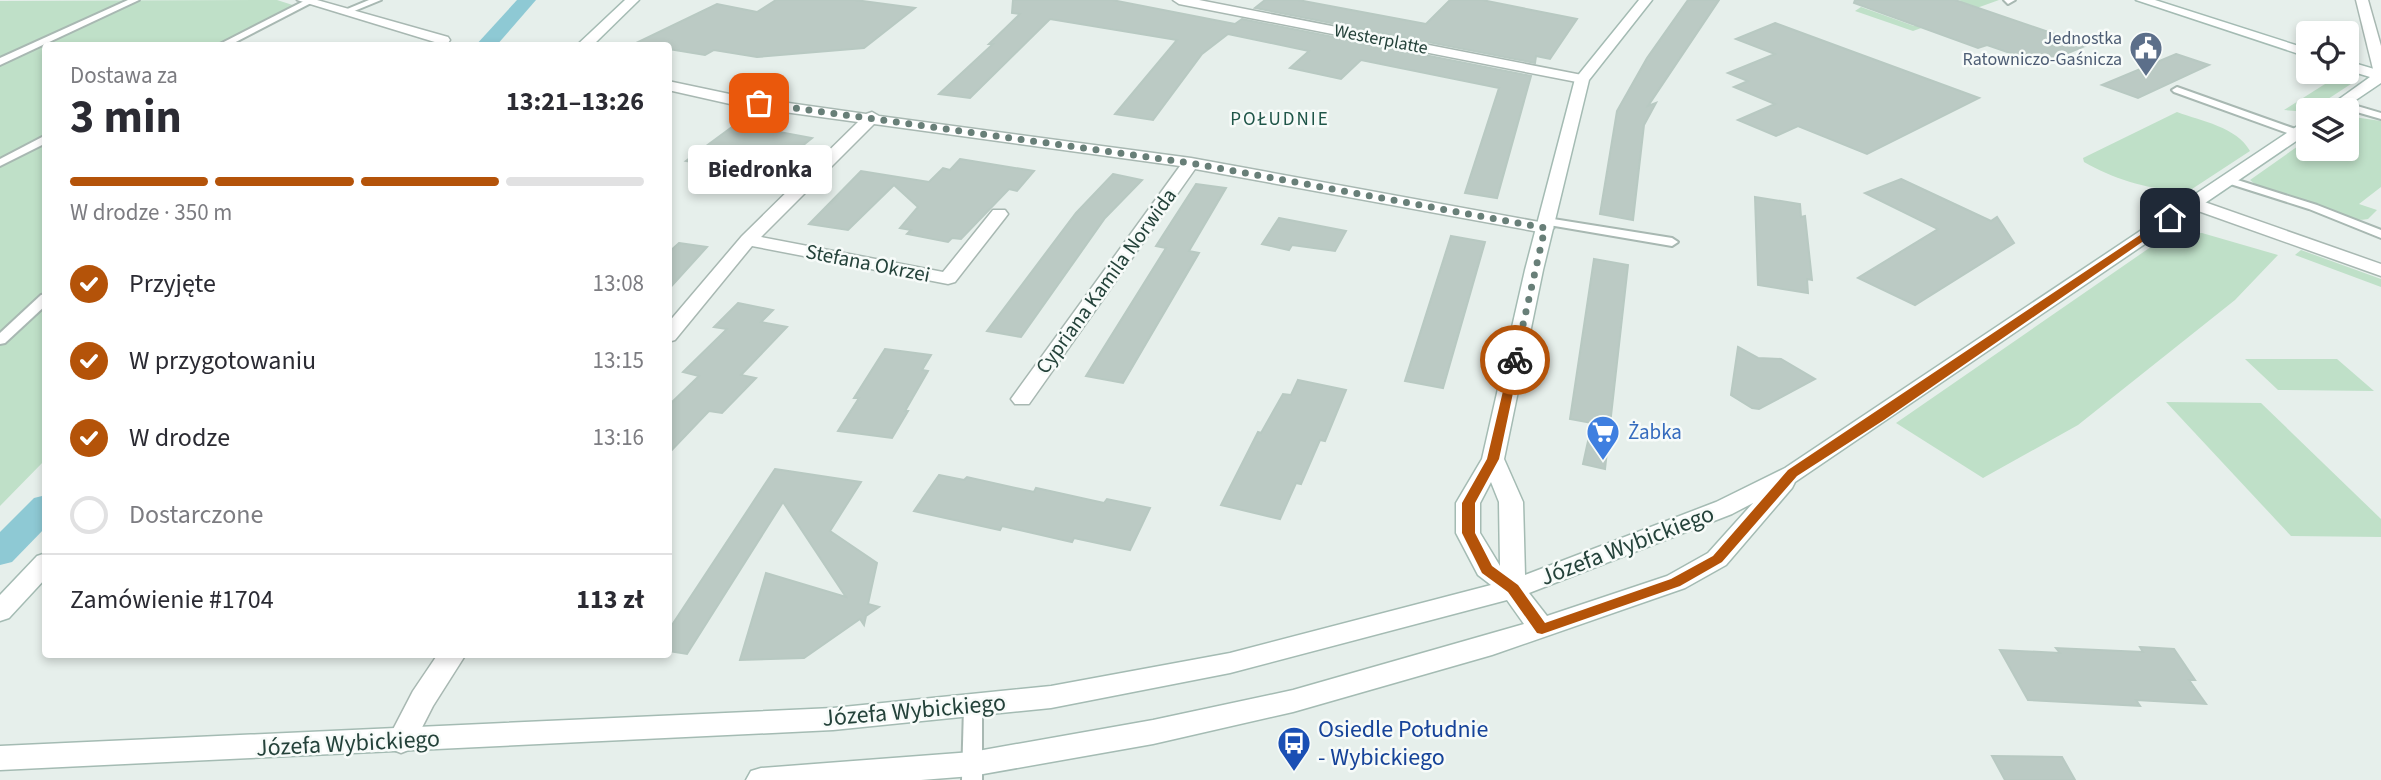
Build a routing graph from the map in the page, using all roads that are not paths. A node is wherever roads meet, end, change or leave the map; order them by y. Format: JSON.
{"nodes":[{"id":1,"x":135,"y":0,"type":"edge"},
{"id":2,"x":377,"y":0,"type":"edge"},
{"id":3,"x":633,"y":0,"type":"edge"},
{"id":4,"x":1178,"y":0,"type":"edge"},
{"id":5,"x":1646,"y":0,"type":"edge"},
{"id":6,"x":2142,"y":0,"type":"edge"},
{"id":7,"x":2362,"y":0,"type":"edge"},
{"id":8,"x":310,"y":2,"type":"edge"},
{"id":9,"x":344,"y":12,"type":"junction"},
{"id":10,"x":443,"y":40,"type":"dead end"},
{"id":11,"x":44,"y":42,"type":"edge"},
{"id":12,"x":228,"y":42,"type":"edge"},
{"id":13,"x":238,"y":42,"type":"edge"},
{"id":14,"x":587,"y":42,"type":"edge"},
{"id":15,"x":42,"y":43,"type":"edge"},
{"id":16,"x":2296,"y":48,"type":"edge"},
{"id":17,"x":0,"y":62,"type":"edge"},
{"id":18,"x":2359,"y":69,"type":"edge"},
{"id":19,"x":2381,"y":75,"type":"edge"},
{"id":20,"x":1583,"y":79,"type":"junction"},
{"id":21,"x":672,"y":86,"type":"edge"},
{"id":22,"x":2177,"y":90,"type":"dead end"},
{"id":23,"x":2349,"y":98,"type":"edge"},
{"id":24,"x":2359,"y":112,"type":"edge"},
{"id":25,"x":2381,"y":116,"type":"edge"},
{"id":26,"x":872,"y":117,"type":"junction"},
{"id":27,"x":2296,"y":128,"type":"edge"},
{"id":28,"x":2296,"y":135,"type":"edge"},
{"id":29,"x":42,"y":140,"type":"edge"},
{"id":30,"x":0,"y":163,"type":"edge"},
{"id":31,"x":1191,"y":163,"type":"junction"},
{"id":32,"x":2228,"y":180,"type":"junction"},
{"id":33,"x":2193,"y":203,"type":"junction"},
{"id":34,"x":999,"y":214,"type":"dead end"},
{"id":35,"x":1546,"y":225,"type":"junction"},
{"id":36,"x":2381,"y":234,"type":"edge"},
{"id":37,"x":748,"y":240,"type":"junction"},
{"id":38,"x":1672,"y":242,"type":"dead end"},
{"id":39,"x":2381,"y":270,"type":"edge"},
{"id":40,"x":42,"y":302,"type":"edge"},
{"id":41,"x":672,"y":331,"type":"edge"},
{"id":42,"x":0,"y":340,"type":"edge"},
{"id":43,"x":1021,"y":399,"type":"dead end"},
{"id":44,"x":1493,"y":459,"type":"junction"},
{"id":45,"x":1793,"y":473,"type":"junction"},
{"id":46,"x":42,"y":566,"type":"edge"},
{"id":47,"x":1513,"y":589,"type":"junction"},
{"id":48,"x":0,"y":611,"type":"edge"},
{"id":49,"x":1542,"y":629,"type":"junction"},
{"id":50,"x":450,"y":658,"type":"edge"},
{"id":51,"x":973,"y":707,"type":"junction"},
{"id":52,"x":401,"y":741,"type":"junction"},
{"id":53,"x":0,"y":758,"type":"edge"},
{"id":54,"x":972,"y":772,"type":"edge"},
{"id":55,"x":761,"y":780,"type":"edge"}],
"edges":[{"from":1,"to":11,"type":"lane"},
{"from":2,"to":9,"type":"lane"},
{"from":3,"to":14,"type":"street"},
{"from":4,"to":20,"type":"street","name":"Westerplatte"},
{"from":5,"to":20,"type":"street"},
{"from":6,"to":16,"type":"street"},
{"from":7,"to":19,"type":"street"},
{"from":8,"to":9,"type":"street"},
{"from":8,"to":12,"type":"lane"},
{"from":8,"to":13,"type":"lane"},
{"from":9,"to":10,"type":"street"},
{"from":15,"to":17,"type":"lane"},
{"from":18,"to":19,"type":"street"},
{"from":19,"to":23,"type":"street"},
{"from":20,"to":35,"type":"street"},
{"from":21,"to":26,"type":"street"},
{"from":22,"to":27,"type":"lane"},
{"from":24,"to":25,"type":"lane"},
{"from":26,"to":31,"type":"street"},
{"from":26,"to":37,"type":"street"},
{"from":28,"to":32,"type":"street","name":"Józefa Wybickiego"},
{"from":29,"to":30,"type":"lane"},
{"from":31,"to":35,"type":"street"},
{"from":31,"to":43,"type":"street","name":"Cypriana Kamila Norwida"},
{"from":32,"to":33,"type":"street","name":"Józefa Wybickiego"},
{"from":32,"to":36,"type":"lane"},
{"from":33,"to":39,"type":"street"},
{"from":33,"to":45,"type":"street","name":"Józefa Wybickiego"},
{"from":34,"to":37,"type":"street","name":"Stefana Okrzei"},
{"from":35,"to":38,"type":"lane"},
{"from":35,"to":44,"type":"street"},
{"from":37,"to":41,"type":"street"},
{"from":40,"to":42,"type":"lane"},
{"from":44,"to":47,"type":"street"},
{"from":44,"to":47,"type":"street"},
{"from":45,"to":47,"type":"street","name":"Józefa Wybickiego"},
{"from":45,"to":49,"type":"street","name":"Józefa Wybickiego"},
{"from":46,"to":48,"type":"street"},
{"from":47,"to":49,"type":"street"},
{"from":47,"to":51,"type":"street","name":"Józefa Wybickiego"},
{"from":49,"to":54,"type":"street","name":"Józefa Wybickiego"},
{"from":50,"to":52,"type":"street"},
{"from":51,"to":52,"type":"street","name":"Józefa Wybickiego"},
{"from":51,"to":54,"type":"lane"},
{"from":52,"to":53,"type":"street","name":"Józefa Wybickiego"},
{"from":54,"to":55,"type":"street","name":"Józefa Wybickiego"}]}
